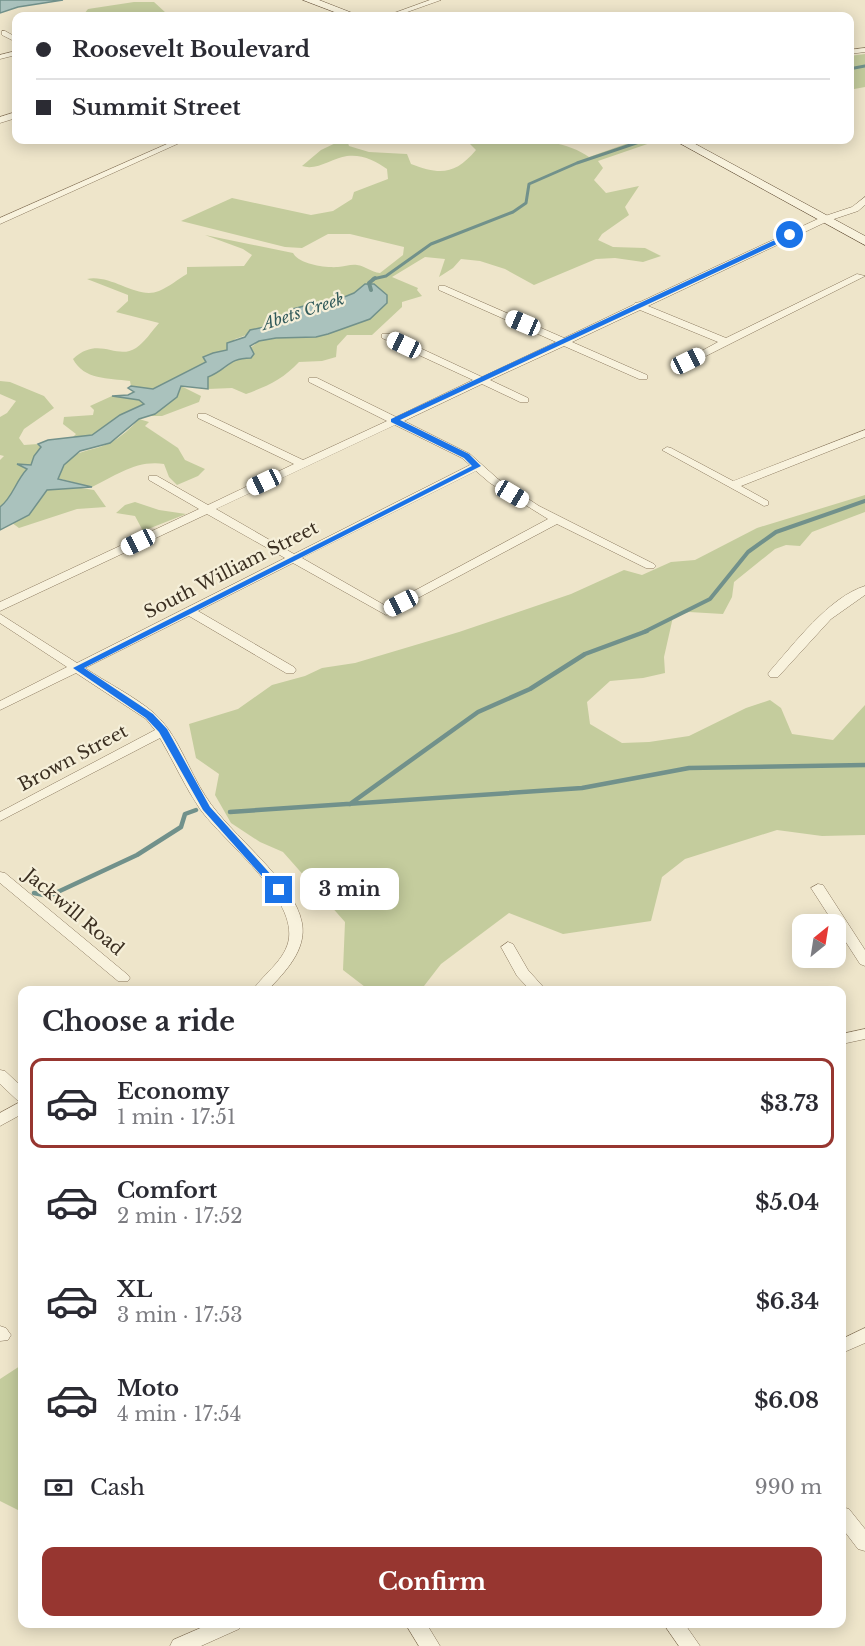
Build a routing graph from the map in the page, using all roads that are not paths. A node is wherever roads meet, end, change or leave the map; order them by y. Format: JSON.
{"nodes":[{"id":1,"x":308,"y":0,"type":"edge"},
{"id":2,"x":437,"y":0,"type":"edge"},
{"id":3,"x":339,"y":12,"type":"edge"},
{"id":4,"x":402,"y":12,"type":"edge"},
{"id":5,"x":5,"y":33,"type":"dead end"},
{"id":6,"x":12,"y":37,"type":"edge"},
{"id":7,"x":173,"y":144,"type":"edge"},
{"id":8,"x":687,"y":144,"type":"edge"},
{"id":9,"x":865,"y":200,"type":"edge"},
{"id":10,"x":825,"y":219,"type":"junction"},
{"id":11,"x":0,"y":221,"type":"edge"},
{"id":12,"x":865,"y":241,"type":"edge"},
{"id":13,"x":860,"y":276,"type":"dead end"},
{"id":14,"x":442,"y":288,"type":"dead end"},
{"id":15,"x":638,"y":305,"type":"junction"},
{"id":16,"x":386,"y":336,"type":"dead end"},
{"id":17,"x":563,"y":341,"type":"junction"},
{"id":18,"x":726,"y":342,"type":"junction"},
{"id":19,"x":688,"y":361,"type":"dead end"},
{"id":20,"x":643,"y":377,"type":"dead end"},
{"id":21,"x":313,"y":380,"type":"dead end"},
{"id":22,"x":480,"y":380,"type":"junction"},
{"id":23,"x":524,"y":400,"type":"dead end"},
{"id":24,"x":202,"y":416,"type":"dead end"},
{"id":25,"x":394,"y":420,"type":"junction"},
{"id":26,"x":865,"y":433,"type":"edge"},
{"id":27,"x":667,"y":450,"type":"dead end"},
{"id":28,"x":302,"y":464,"type":"junction"},
{"id":29,"x":477,"y":466,"type":"junction"},
{"id":30,"x":153,"y":478,"type":"dead end"},
{"id":31,"x":733,"y":485,"type":"junction"},
{"id":32,"x":764,"y":503,"type":"dead end"},
{"id":33,"x":206,"y":509,"type":"junction"},
{"id":34,"x":557,"y":519,"type":"junction"},
{"id":35,"x":292,"y":559,"type":"junction"},
{"id":36,"x":650,"y":566,"type":"dead end"},
{"id":37,"x":865,"y":590,"type":"edge"},
{"id":38,"x":0,"y":607,"type":"edge"},
{"id":39,"x":190,"y":611,"type":"junction"},
{"id":40,"x":0,"y":618,"type":"edge"},
{"id":41,"x":77,"y":668,"type":"junction"},
{"id":42,"x":290,"y":670,"type":"dead end"},
{"id":43,"x":774,"y":674,"type":"dead end"},
{"id":44,"x":0,"y":706,"type":"edge"},
{"id":45,"x":163,"y":731,"type":"junction"},
{"id":46,"x":0,"y":817,"type":"edge"},
{"id":47,"x":0,"y":876,"type":"edge"},
{"id":48,"x":818,"y":888,"type":"dead end"},
{"id":49,"x":508,"y":947,"type":"dead end"},
{"id":50,"x":865,"y":961,"type":"edge"},
{"id":51,"x":123,"y":978,"type":"dead end"},
{"id":52,"x":264,"y":986,"type":"edge"},
{"id":53,"x":535,"y":986,"type":"edge"},
{"id":54,"x":865,"y":1034,"type":"edge"},
{"id":55,"x":846,"y":1038,"type":"edge"},
{"id":56,"x":0,"y":1075,"type":"edge"},
{"id":57,"x":18,"y":1092,"type":"edge"},
{"id":58,"x":18,"y":1109,"type":"edge"},
{"id":59,"x":0,"y":1120,"type":"edge"},
{"id":60,"x":865,"y":1335,"type":"edge"},
{"id":61,"x":846,"y":1344,"type":"edge"},
{"id":62,"x":846,"y":1520,"type":"edge"},
{"id":63,"x":865,"y":1543,"type":"edge"},
{"id":64,"x":221,"y":1628,"type":"edge"},
{"id":65,"x":418,"y":1628,"type":"edge"},
{"id":66,"x":677,"y":1628,"type":"edge"},
{"id":67,"x":180,"y":1646,"type":"edge"},
{"id":68,"x":430,"y":1646,"type":"edge"},
{"id":69,"x":690,"y":1646,"type":"edge"}],
"edges":[{"from":1,"to":3,"type":"main road"},
{"from":2,"to":4,"type":"street"},
{"from":5,"to":6,"type":"street"},
{"from":7,"to":11,"type":"street"},
{"from":8,"to":10,"type":"main road"},
{"from":9,"to":10,"type":"street"},
{"from":10,"to":12,"type":"main road"},
{"from":10,"to":15,"type":"street"},
{"from":13,"to":18,"type":"street"},
{"from":14,"to":17,"type":"street"},
{"from":15,"to":17,"type":"street"},
{"from":15,"to":18,"type":"street"},
{"from":16,"to":22,"type":"street"},
{"from":17,"to":20,"type":"street"},
{"from":17,"to":22,"type":"street"},
{"from":18,"to":19,"type":"street"},
{"from":21,"to":25,"type":"street"},
{"from":22,"to":23,"type":"street"},
{"from":22,"to":25,"type":"street"},
{"from":24,"to":28,"type":"street"},
{"from":25,"to":28,"type":"street"},
{"from":25,"to":29,"type":"street"},
{"from":26,"to":31,"type":"street"},
{"from":27,"to":31,"type":"street"},
{"from":28,"to":33,"type":"street"},
{"from":29,"to":34,"type":"street"},
{"from":29,"to":35,"type":"street","name":"South William Street"},
{"from":30,"to":33,"type":"street"},
{"from":31,"to":32,"type":"street"},
{"from":33,"to":35,"type":"street"},
{"from":33,"to":38,"type":"street"},
{"from":34,"to":35,"type":"street"},
{"from":34,"to":36,"type":"street"},
{"from":35,"to":39,"type":"street","name":"South William Street"},
{"from":37,"to":43,"type":"street"},
{"from":39,"to":41,"type":"street","name":"South William Street"},
{"from":39,"to":42,"type":"street"},
{"from":40,"to":41,"type":"street"},
{"from":41,"to":44,"type":"street","name":"South William Street"},
{"from":41,"to":45,"type":"street"},
{"from":45,"to":46,"type":"street","name":"Brown Street"},
{"from":45,"to":52,"type":"street"},
{"from":47,"to":51,"type":"street","name":"Jackwill Road"},
{"from":48,"to":50,"type":"street"},
{"from":49,"to":53,"type":"street"},
{"from":54,"to":55,"type":"street"},
{"from":56,"to":57,"type":"street"},
{"from":58,"to":59,"type":"street"},
{"from":60,"to":61,"type":"street"},
{"from":62,"to":63,"type":"street"},
{"from":64,"to":67,"type":"street"},
{"from":65,"to":68,"type":"street"},
{"from":66,"to":69,"type":"street"}]}
